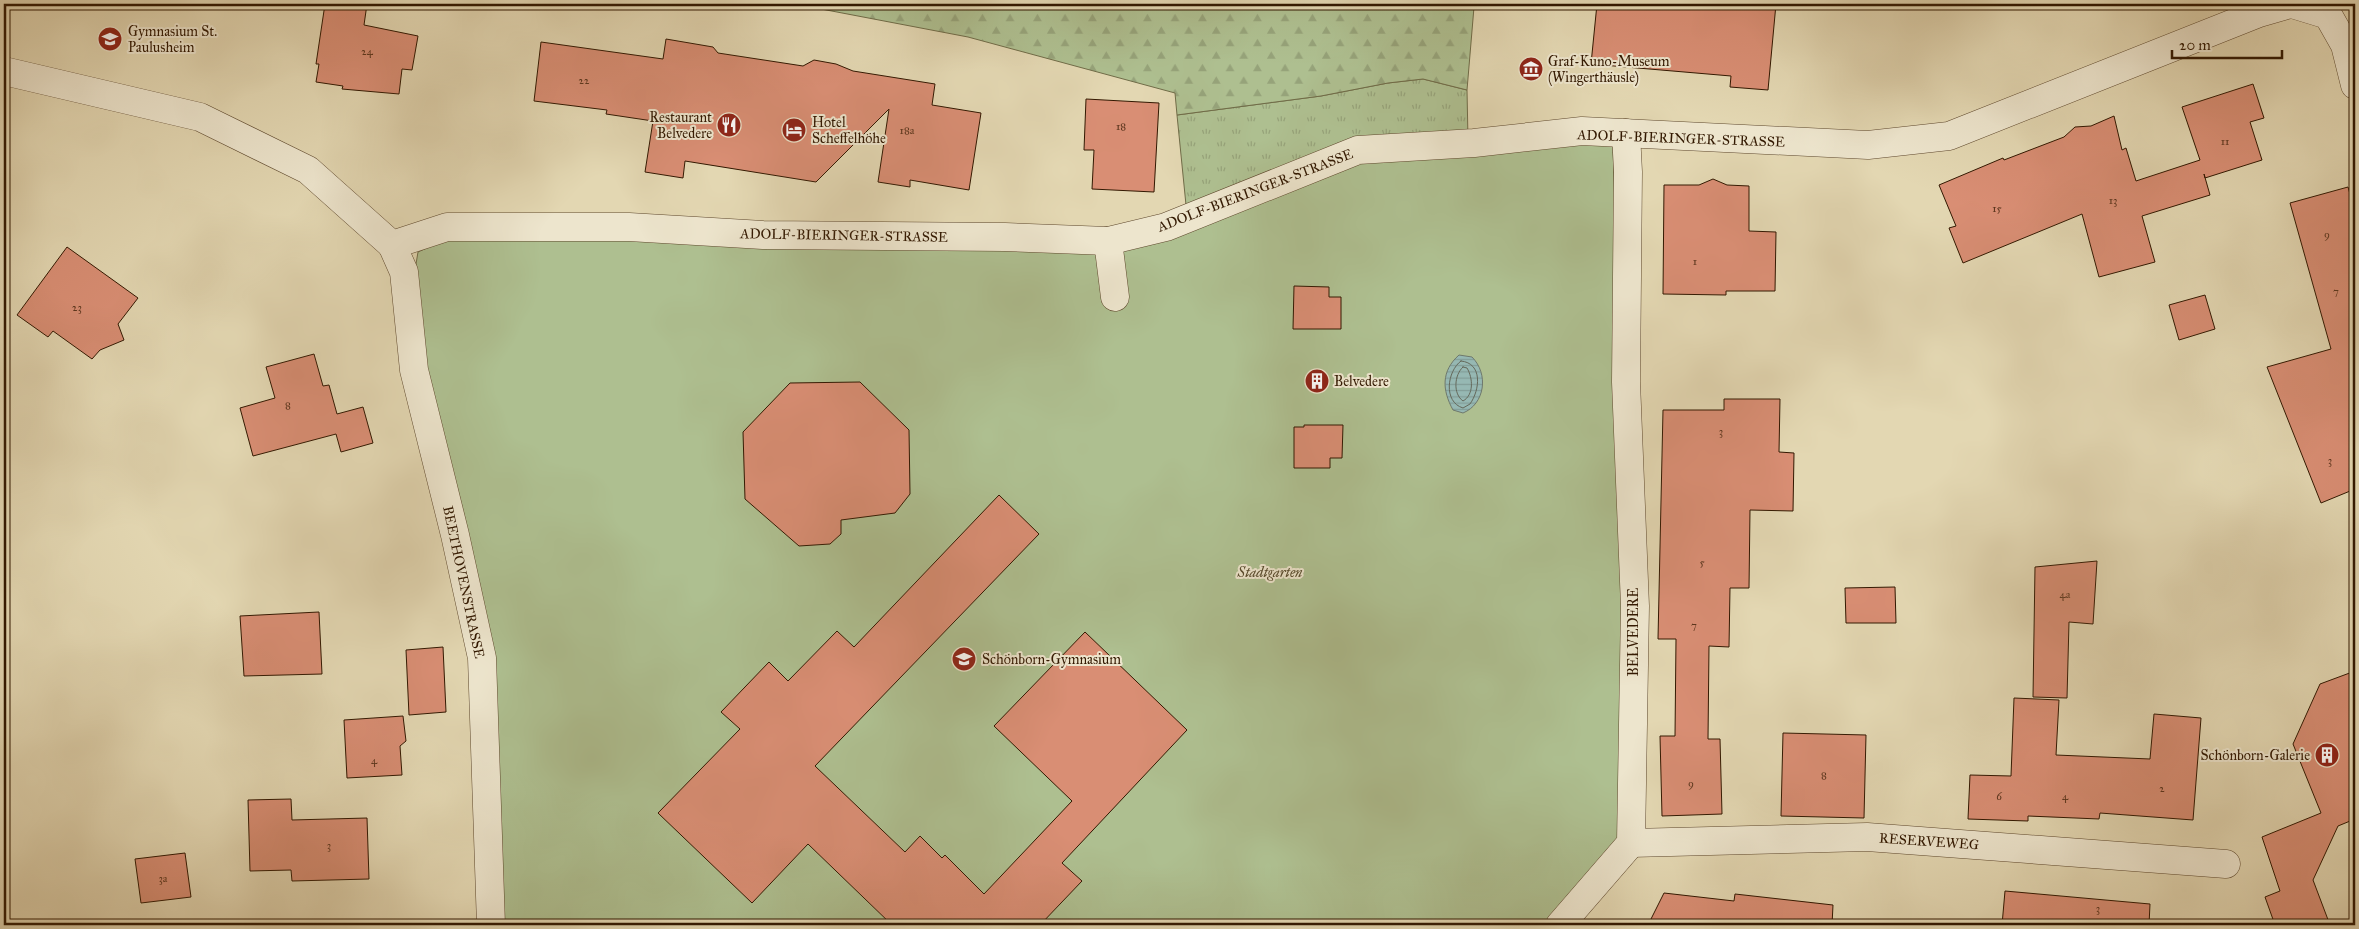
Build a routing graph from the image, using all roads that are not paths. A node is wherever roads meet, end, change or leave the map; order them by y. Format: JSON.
{"nodes":[{"id":1,"x":2291,"y":4,"type":"edge"},
{"id":2,"x":4,"y":71,"type":"edge"},
{"id":3,"x":2355,"y":85,"type":"edge"},
{"id":4,"x":1626,"y":133,"type":"junction"},
{"id":5,"x":1108,"y":241,"type":"junction"},
{"id":6,"x":392,"y":245,"type":"junction"},
{"id":7,"x":1115,"y":297,"type":"dead end"},
{"id":8,"x":1631,"y":843,"type":"junction"},
{"id":9,"x":2226,"y":864,"type":"dead end"},
{"id":10,"x":491,"y":925,"type":"edge"},
{"id":11,"x":1560,"y":925,"type":"edge"}],
"edges":[{"from":1,"to":3,"type":"street","name":"ADOLF-BIERINGER-STRASSE"},
{"from":1,"to":4,"type":"street","name":"ADOLF-BIERINGER-STRASSE"},
{"from":2,"to":6,"type":"street"},
{"from":4,"to":5,"type":"street","name":"ADOLF-BIERINGER-STRASSE"},
{"from":4,"to":8,"type":"street","name":"BELVEDERE"},
{"from":5,"to":6,"type":"street","name":"ADOLF-BIERINGER-STRASSE"},
{"from":5,"to":7,"type":"street"},
{"from":6,"to":10,"type":"street","name":"BEETHOVENSTRASSE"},
{"from":8,"to":9,"type":"street","name":"RESERVEWEG"},
{"from":8,"to":11,"type":"street"}]}
